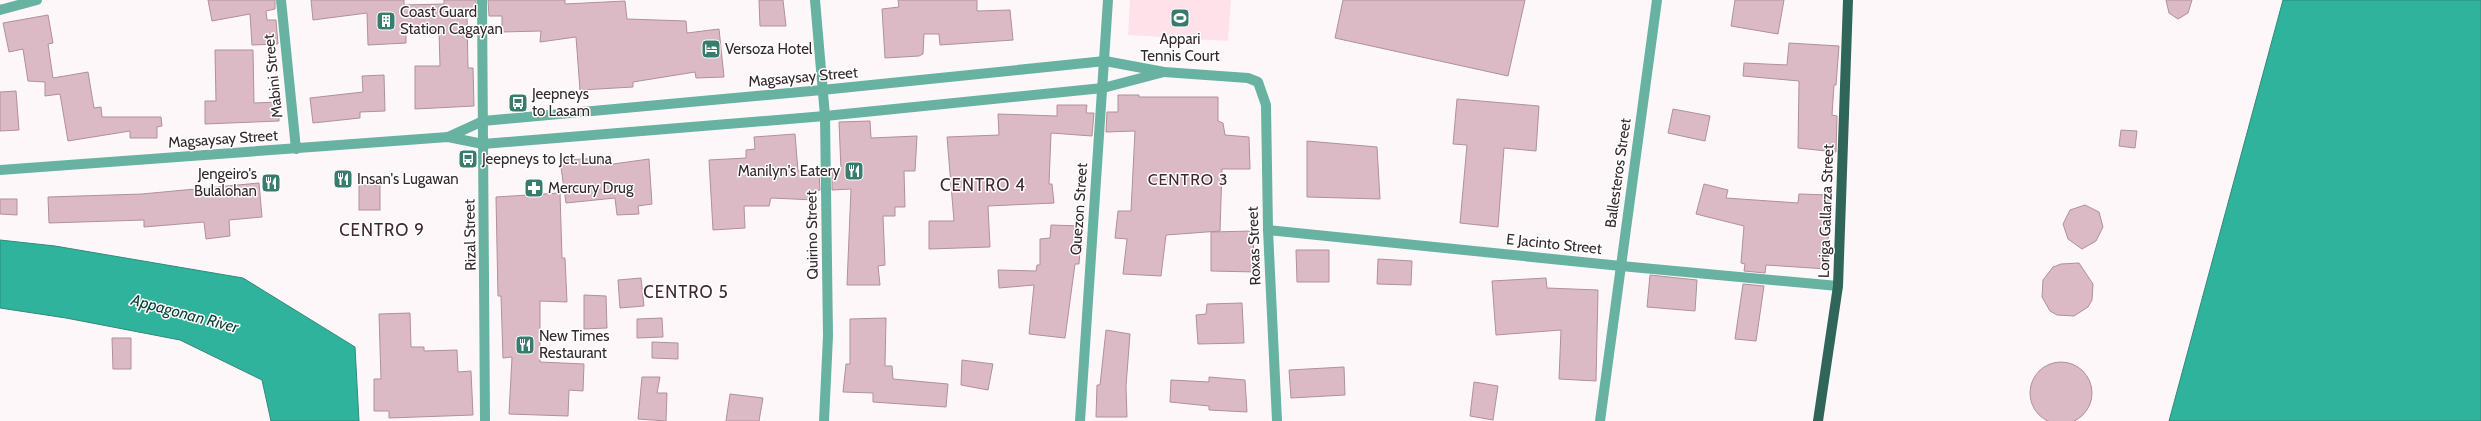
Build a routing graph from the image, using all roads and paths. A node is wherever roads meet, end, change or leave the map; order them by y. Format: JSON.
{"nodes":[{"id":1,"x":37,"y":0,"type":"edge"},
{"id":2,"x":281,"y":0,"type":"edge"},
{"id":3,"x":482,"y":0,"type":"edge"},
{"id":4,"x":815,"y":0,"type":"edge"},
{"id":5,"x":1108,"y":0,"type":"edge"},
{"id":6,"x":1657,"y":0,"type":"edge"},
{"id":7,"x":1848,"y":0,"type":"edge"},
{"id":8,"x":0,"y":10,"type":"edge"},
{"id":9,"x":1105,"y":61,"type":"junction"},
{"id":10,"x":1164,"y":72,"type":"junction"},
{"id":11,"x":1248,"y":78,"type":"joint"},
{"id":12,"x":1103,"y":88,"type":"junction"},
{"id":13,"x":822,"y":90,"type":"junction"},
{"id":14,"x":825,"y":116,"type":"junction"},
{"id":15,"x":483,"y":121,"type":"junction"},
{"id":16,"x":448,"y":137,"type":"junction"},
{"id":17,"x":483,"y":144,"type":"junction"},
{"id":18,"x":296,"y":149,"type":"junction"},
{"id":19,"x":0,"y":170,"type":"edge"},
{"id":20,"x":1268,"y":230,"type":"junction"},
{"id":21,"x":1621,"y":266,"type":"junction"},
{"id":22,"x":1838,"y":286,"type":"junction"},
{"id":23,"x":485,"y":421,"type":"edge"},
{"id":24,"x":824,"y":421,"type":"edge"},
{"id":25,"x":1080,"y":421,"type":"edge"},
{"id":26,"x":1277,"y":421,"type":"edge"},
{"id":27,"x":1600,"y":421,"type":"edge"},
{"id":28,"x":1818,"y":421,"type":"edge"}],
"edges":[{"from":1,"to":8,"type":"street"},
{"from":2,"to":18,"type":"street","name":"Mabini Street"},
{"from":3,"to":15,"type":"street","name":"Rizal Street"},
{"from":4,"to":13,"type":"street","name":"Quirino Street"},
{"from":5,"to":9,"type":"street","name":"Quezon Street"},
{"from":6,"to":21,"type":"street","name":"Ballesteros Street"},
{"from":7,"to":22,"type":"main road","name":"Loriga Gallarza Street"},
{"from":9,"to":10,"type":"street","name":"Magsaysay Street"},
{"from":9,"to":12,"type":"street","name":"Quezon Street"},
{"from":9,"to":13,"type":"street","name":"Magsaysay Street"},
{"from":10,"to":11,"type":"street","name":"Magsaysay Street"},
{"from":10,"to":12,"type":"street","name":"Magsaysay Street"},
{"from":11,"to":20,"type":"street","name":"Roxas Street"},
{"from":12,"to":14,"type":"street","name":"Magsaysay Street"},
{"from":12,"to":25,"type":"street","name":"Quezon Street"},
{"from":13,"to":14,"type":"street","name":"Quirino Street"},
{"from":13,"to":15,"type":"street","name":"Magsaysay Street"},
{"from":14,"to":17,"type":"street","name":"Magsaysay Street"},
{"from":14,"to":24,"type":"street","name":"Quirino Street"},
{"from":15,"to":16,"type":"street","name":"Magsaysay Street"},
{"from":15,"to":17,"type":"street","name":"Rizal Street"},
{"from":16,"to":17,"type":"street","name":"Magsaysay Street"},
{"from":16,"to":18,"type":"street","name":"Magsaysay Street"},
{"from":17,"to":23,"type":"street","name":"Rizal Street"},
{"from":18,"to":19,"type":"street","name":"Magsaysay Street"},
{"from":20,"to":21,"type":"street","name":"E Jacinto Street"},
{"from":20,"to":26,"type":"street","name":"Roxas Street"},
{"from":21,"to":22,"type":"street","name":"E Jacinto Street"},
{"from":21,"to":27,"type":"street","name":"Ballesteros Street"},
{"from":22,"to":28,"type":"main road","name":"Loriga Gallarza Street"}]}
